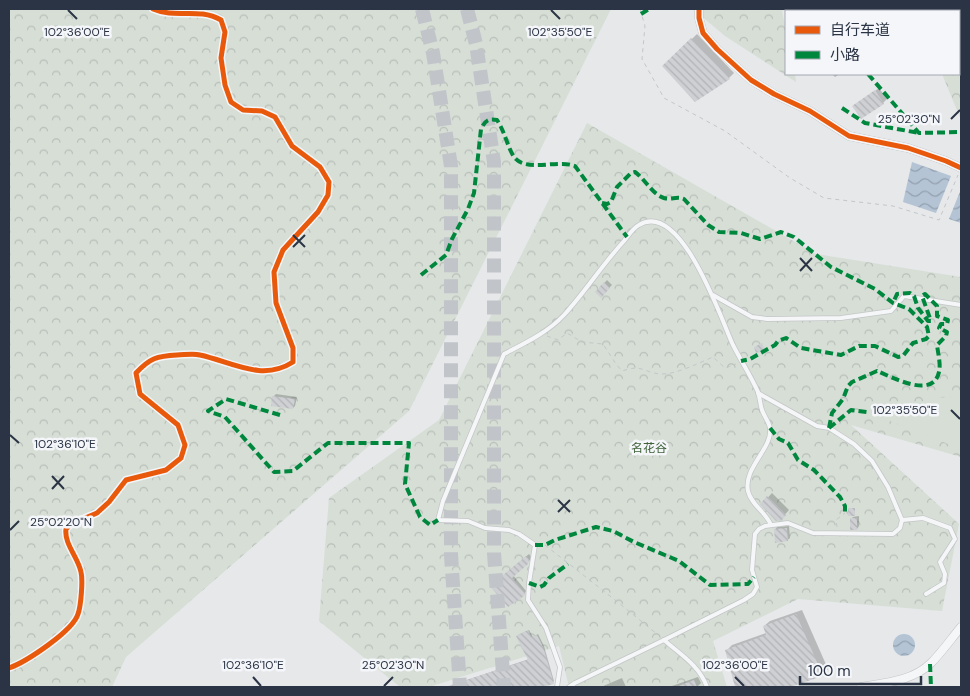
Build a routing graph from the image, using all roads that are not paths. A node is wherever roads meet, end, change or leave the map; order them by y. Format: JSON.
{"nodes":[{"id":1,"x":699,"y":9,"type":"edge"},
{"id":2,"x":961,"y":168,"type":"edge"},
{"id":3,"x":712,"y":294,"type":"junction"},
{"id":4,"x":961,"y":305,"type":"edge"},
{"id":5,"x":758,"y":393,"type":"junction"},
{"id":6,"x":902,"y":520,"type":"junction"},
{"id":7,"x":771,"y":525,"type":"junction"},
{"id":8,"x":926,"y":594,"type":"dead end"},
{"id":9,"x":961,"y":627,"type":"edge"},
{"id":10,"x":664,"y":640,"type":"junction"},
{"id":11,"x":884,"y":683,"type":"junction"},
{"id":12,"x":557,"y":687,"type":"edge"},
{"id":13,"x":569,"y":687,"type":"edge"},
{"id":14,"x":707,"y":687,"type":"edge"},
{"id":15,"x":861,"y":687,"type":"edge"},
{"id":16,"x":898,"y":687,"type":"edge"}],
"edges":[{"from":1,"to":2,"type":"street"},
{"from":3,"to":4,"type":"lane"},
{"from":3,"to":5,"type":"lane"},
{"from":3,"to":12,"type":"lane"},
{"from":5,"to":6,"type":"lane"},
{"from":5,"to":7,"type":"lane"},
{"from":6,"to":7,"type":"lane"},
{"from":6,"to":8,"type":"lane"},
{"from":7,"to":10,"type":"lane"},
{"from":9,"to":11,"type":"street"},
{"from":10,"to":13,"type":"lane"},
{"from":10,"to":14,"type":"lane"},
{"from":11,"to":15,"type":"street"},
{"from":11,"to":16,"type":"street"}]}
